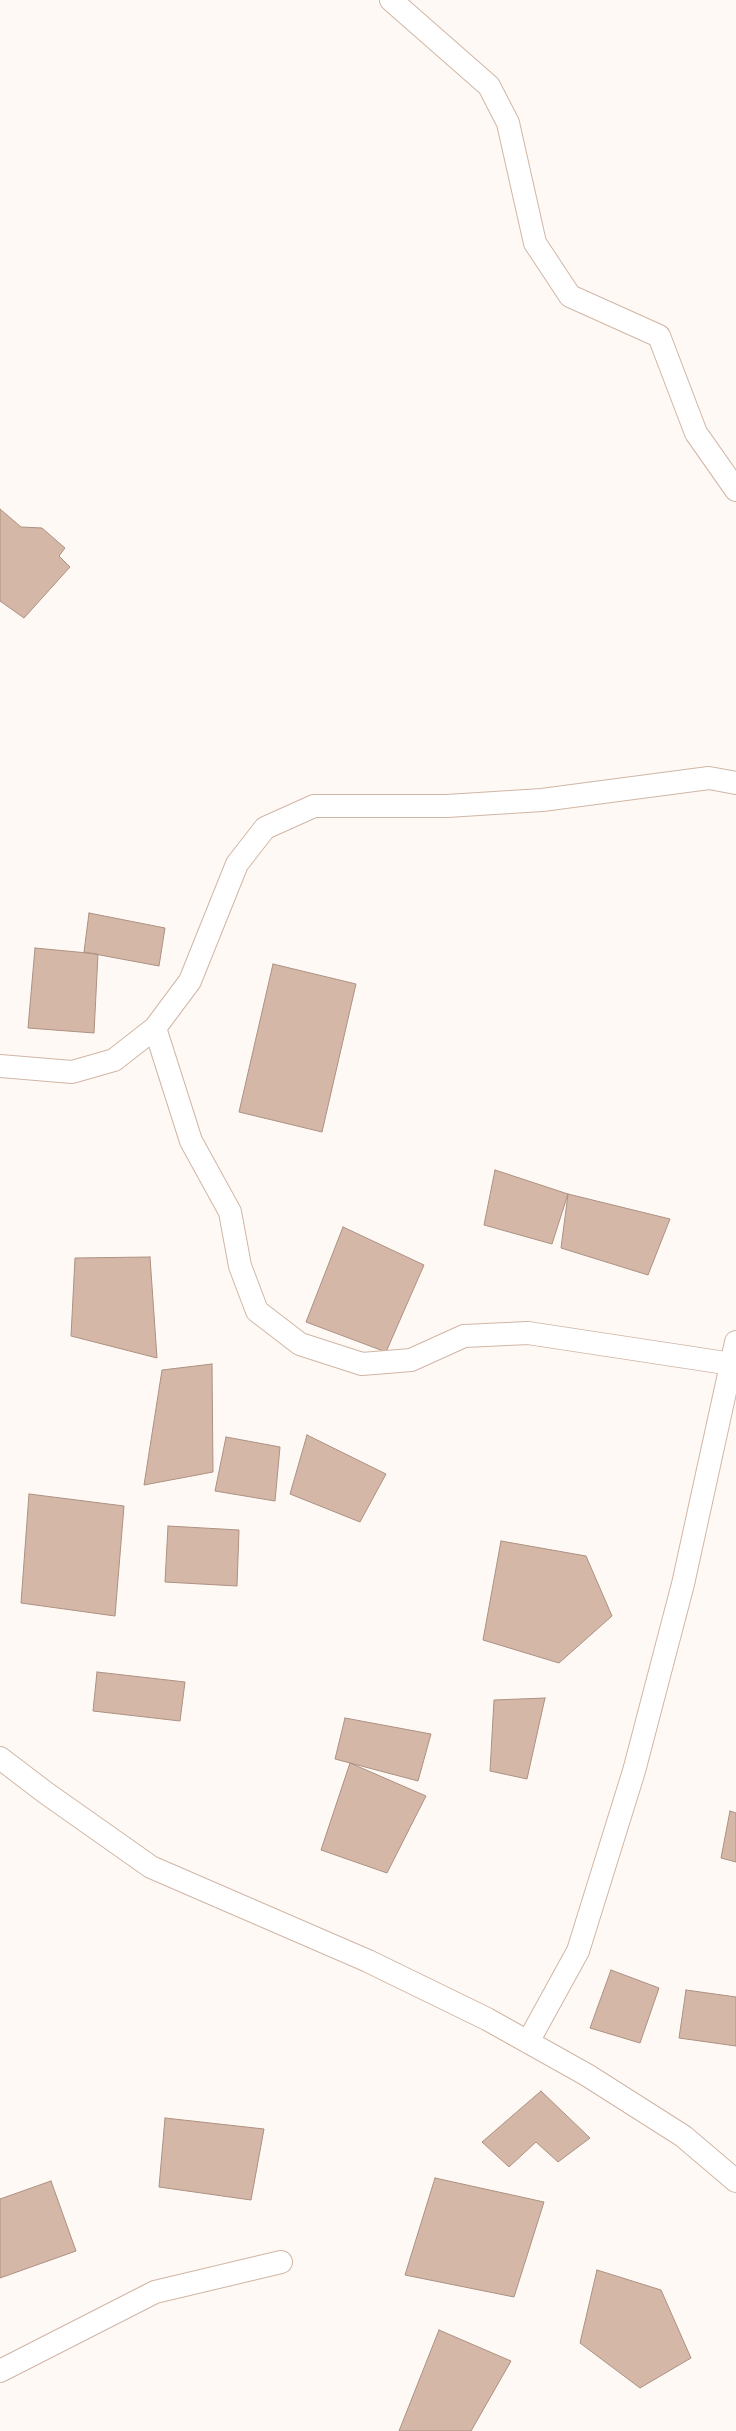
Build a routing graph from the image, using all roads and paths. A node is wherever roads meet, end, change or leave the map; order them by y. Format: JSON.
{"nodes":[{"id":1,"x":391,"y":0,"type":"edge"},
{"id":2,"x":736,"y":490,"type":"edge"},
{"id":3,"x":736,"y":783,"type":"edge"},
{"id":4,"x":154,"y":1028,"type":"junction"},
{"id":5,"x":0,"y":1066,"type":"edge"},
{"id":6,"x":736,"y":1342,"type":"edge"},
{"id":7,"x":732,"y":1364,"type":"junction"},
{"id":8,"x":0,"y":1758,"type":"edge"},
{"id":9,"x":528,"y":2042,"type":"junction"},
{"id":10,"x":736,"y":2181,"type":"edge"},
{"id":11,"x":280,"y":2262,"type":"dead end"},
{"id":12,"x":0,"y":2371,"type":"edge"}],
"edges":[{"from":1,"to":2,"type":"street"},
{"from":3,"to":4,"type":"street"},
{"from":4,"to":5,"type":"street"},
{"from":4,"to":7,"type":"street"},
{"from":6,"to":7,"type":"street"},
{"from":7,"to":9,"type":"street"},
{"from":8,"to":9,"type":"street"},
{"from":9,"to":10,"type":"street"},
{"from":11,"to":12,"type":"street"}]}
